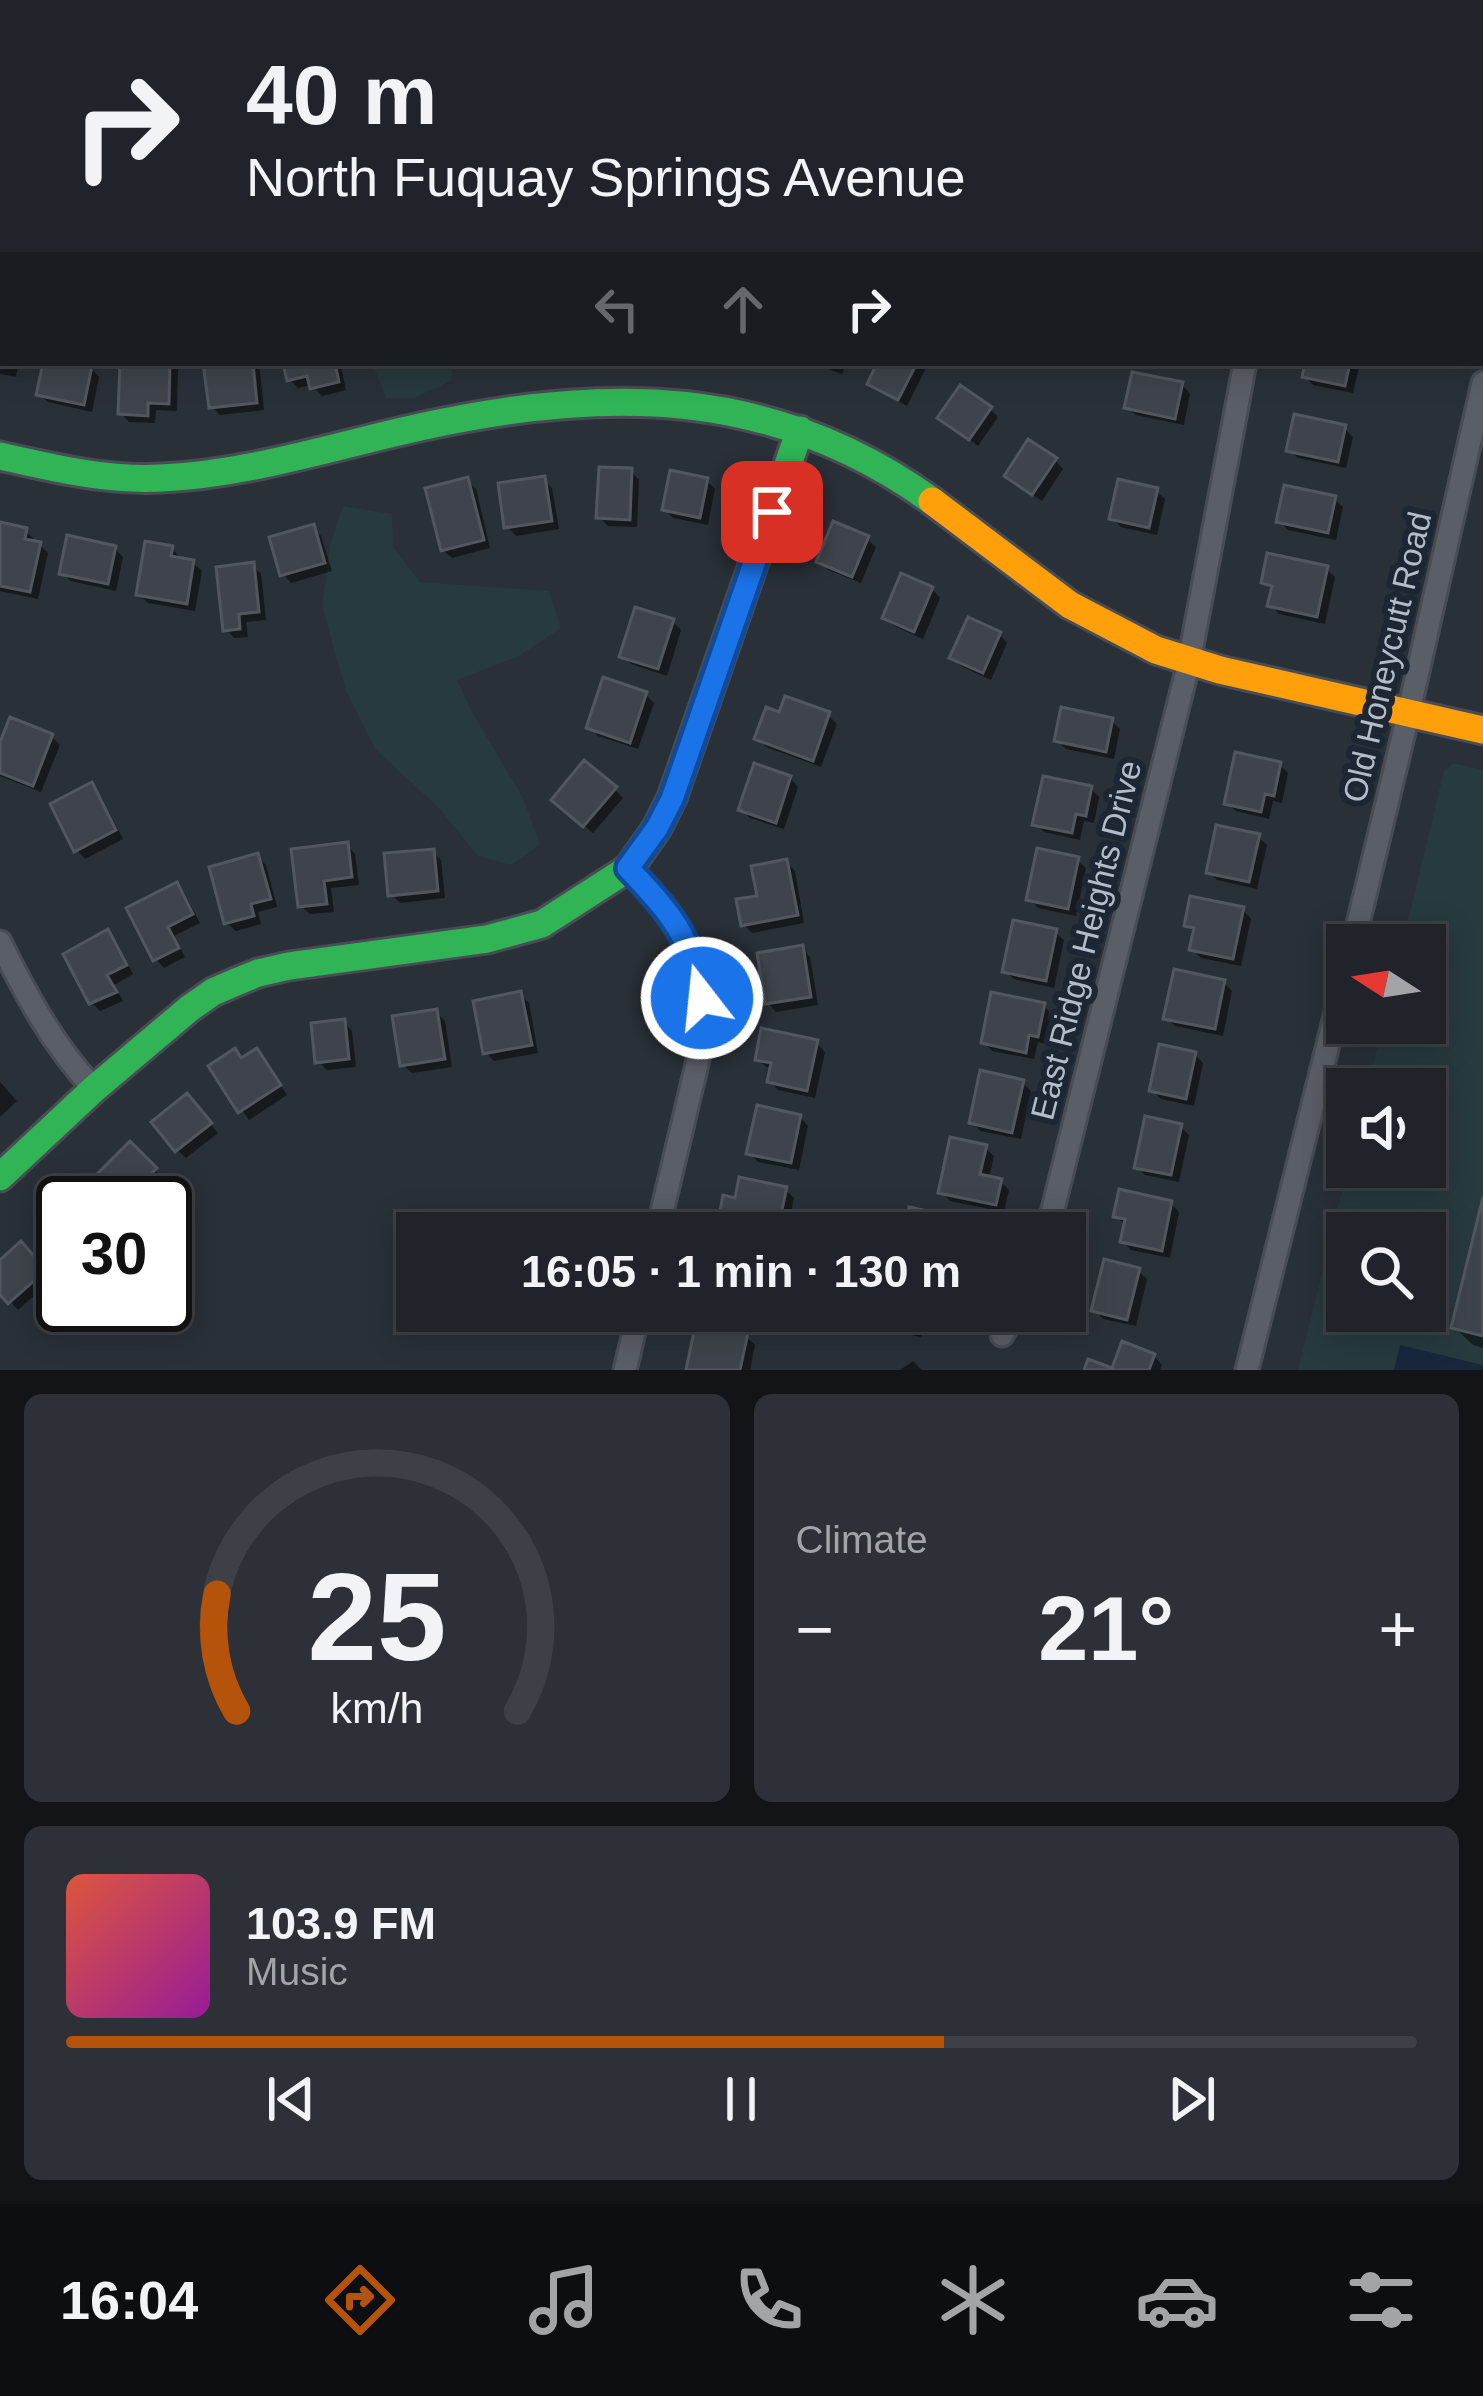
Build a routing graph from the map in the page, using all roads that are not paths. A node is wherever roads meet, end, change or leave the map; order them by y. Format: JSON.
{"nodes":[{"id":1,"x":1244,"y":366,"type":"edge"},
{"id":2,"x":1483,"y":383,"type":"edge"},
{"id":3,"x":800,"y":430,"type":"junction"},
{"id":4,"x":0,"y":456,"type":"edge"},
{"id":5,"x":1189,"y":662,"type":"junction"},
{"id":6,"x":1409,"y":711,"type":"junction"},
{"id":7,"x":1483,"y":730,"type":"edge"},
{"id":8,"x":628,"y":868,"type":"junction"},
{"id":9,"x":1357,"y":924,"type":"edge"},
{"id":10,"x":0,"y":942,"type":"edge"},
{"id":11,"x":1328,"y":1044,"type":"edge"},
{"id":12,"x":94,"y":1089,"type":"junction"},
{"id":13,"x":0,"y":1177,"type":"edge"},
{"id":14,"x":662,"y":1212,"type":"edge"},
{"id":15,"x":1052,"y":1212,"type":"edge"},
{"id":16,"x":634,"y":1332,"type":"edge"},
{"id":17,"x":1004,"y":1332,"type":"edge"},
{"id":18,"x":1002,"y":1336,"type":"dead end"},
{"id":19,"x":625,"y":1370,"type":"edge"},
{"id":20,"x":1247,"y":1370,"type":"edge"}],
"edges":[{"from":1,"to":5,"type":"street","name":"East Ridge Heights Drive"},
{"from":2,"to":6,"type":"street","name":"Old Honeycutt Road"},
{"from":3,"to":4,"type":"street"},
{"from":3,"to":5,"type":"street"},
{"from":3,"to":8,"type":"street"},
{"from":5,"to":6,"type":"street"},
{"from":5,"to":15,"type":"street","name":"East Ridge Heights Drive"},
{"from":6,"to":7,"type":"street"},
{"from":6,"to":9,"type":"street","name":"Old Honeycutt Road"},
{"from":8,"to":12,"type":"street"},
{"from":8,"to":14,"type":"street"},
{"from":10,"to":12,"type":"street"},
{"from":11,"to":20,"type":"street"},
{"from":12,"to":13,"type":"street"},
{"from":16,"to":19,"type":"street"},
{"from":17,"to":18,"type":"street"}]}
